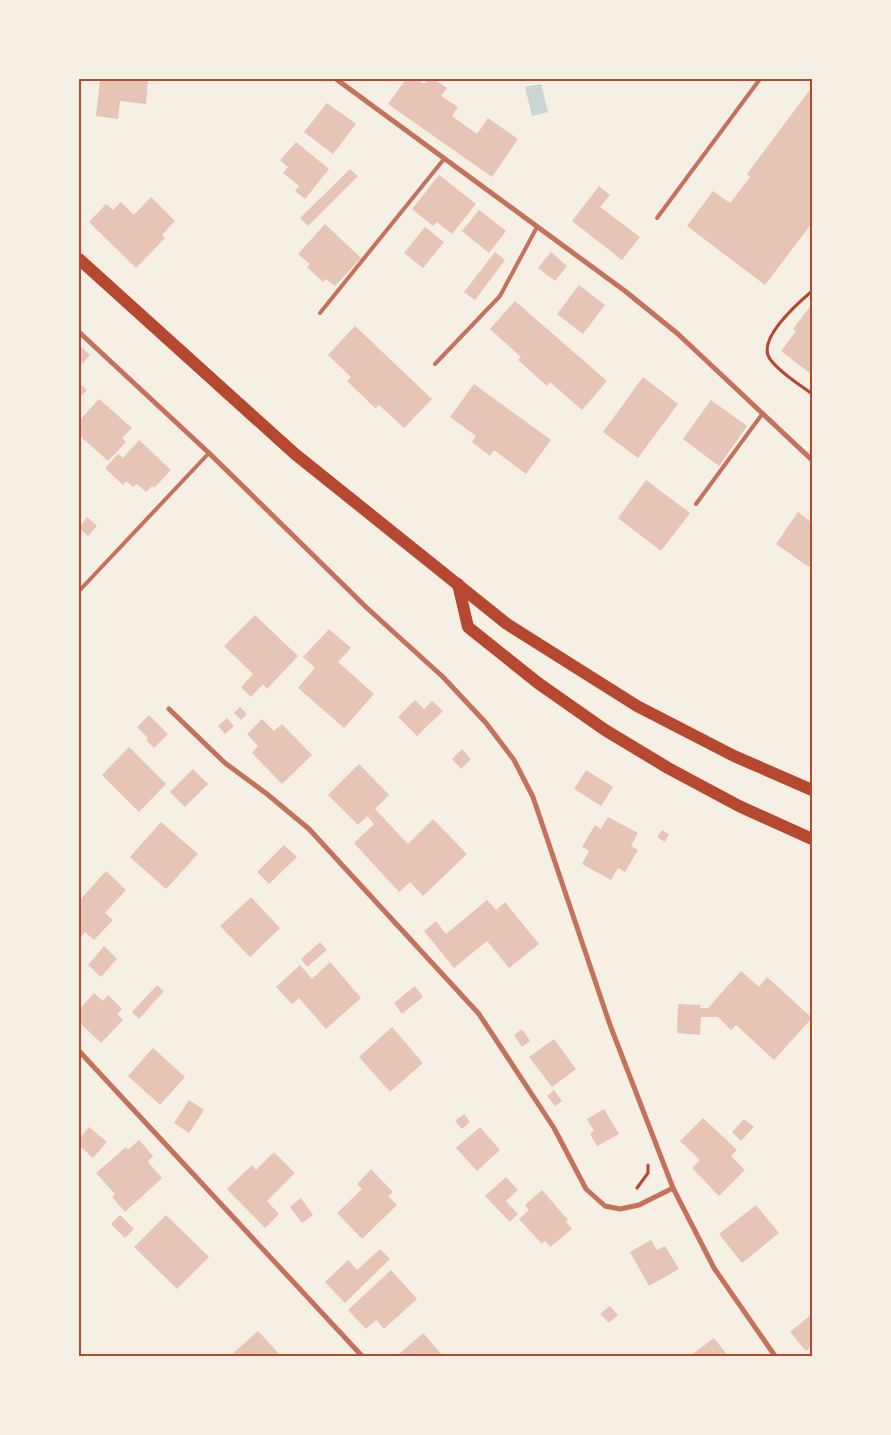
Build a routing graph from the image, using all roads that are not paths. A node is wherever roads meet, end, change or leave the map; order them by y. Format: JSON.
{"nodes":[{"id":1,"x":336,"y":79,"type":"edge"},
{"id":2,"x":760,"y":79,"type":"edge"},
{"id":3,"x":444,"y":159,"type":"junction"},
{"id":4,"x":657,"y":218,"type":"dead end"},
{"id":5,"x":537,"y":227,"type":"junction"},
{"id":6,"x":79,"y":259,"type":"edge"},
{"id":7,"x":320,"y":313,"type":"dead end"},
{"id":8,"x":79,"y":332,"type":"edge"},
{"id":9,"x":435,"y":364,"type":"dead end"},
{"id":10,"x":763,"y":413,"type":"junction"},
{"id":11,"x":209,"y":453,"type":"junction"},
{"id":12,"x":812,"y":460,"type":"edge"},
{"id":13,"x":696,"y":504,"type":"dead end"},
{"id":14,"x":458,"y":584,"type":"junction"},
{"id":15,"x":79,"y":591,"type":"edge"},
{"id":16,"x":169,"y":709,"type":"dead end"},
{"id":17,"x":812,"y":790,"type":"edge"},
{"id":18,"x":812,"y":839,"type":"edge"},
{"id":19,"x":79,"y":1051,"type":"edge"},
{"id":20,"x":672,"y":1188,"type":"junction"},
{"id":21,"x":362,"y":1356,"type":"edge"},
{"id":22,"x":775,"y":1356,"type":"edge"}],
"edges":[{"from":1,"to":3,"type":"street"},
{"from":2,"to":4,"type":"lane"},
{"from":3,"to":5,"type":"street"},
{"from":3,"to":7,"type":"lane"},
{"from":5,"to":9,"type":"lane"},
{"from":5,"to":10,"type":"street"},
{"from":6,"to":14,"type":"main road"},
{"from":8,"to":11,"type":"street"},
{"from":10,"to":12,"type":"street"},
{"from":10,"to":13,"type":"lane"},
{"from":11,"to":15,"type":"lane"},
{"from":11,"to":20,"type":"street"},
{"from":14,"to":17,"type":"main road"},
{"from":14,"to":18,"type":"main road"},
{"from":16,"to":20,"type":"street"},
{"from":19,"to":21,"type":"street"},
{"from":20,"to":22,"type":"street"}]}
